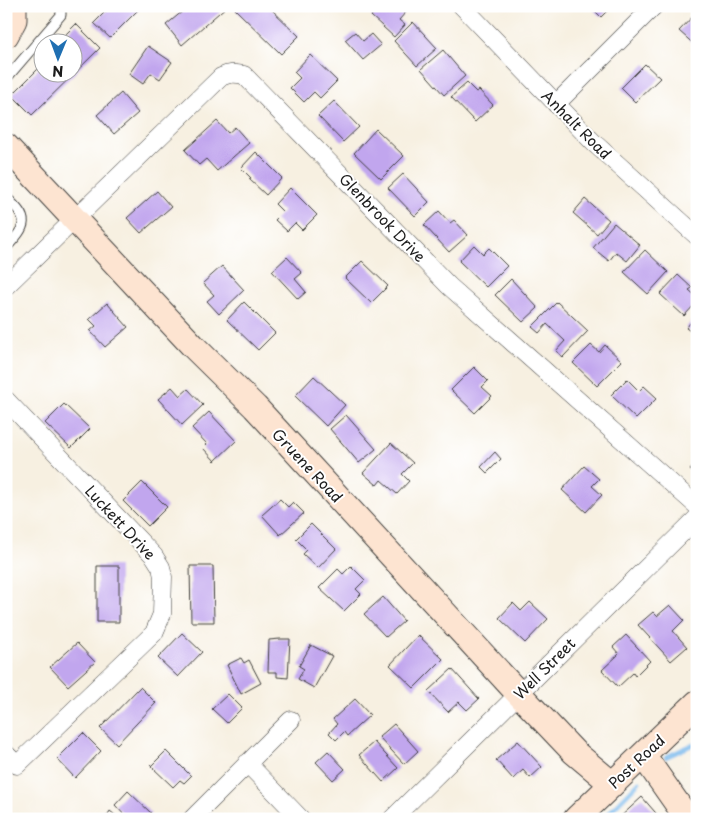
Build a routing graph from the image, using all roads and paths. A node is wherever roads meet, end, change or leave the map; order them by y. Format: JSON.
{"nodes":[{"id":1,"x":14,"y":6,"type":"edge"},
{"id":2,"x":62,"y":6,"type":"edge"},
{"id":3,"x":462,"y":6,"type":"edge"},
{"id":4,"x":654,"y":6,"type":"edge"},
{"id":5,"x":6,"y":35,"type":"edge"},
{"id":6,"x":6,"y":79,"type":"edge"},
{"id":7,"x":556,"y":104,"type":"junction"},
{"id":8,"x":6,"y":146,"type":"edge"},
{"id":9,"x":6,"y":197,"type":"edge"},
{"id":10,"x":75,"y":218,"type":"junction"},
{"id":11,"x":697,"y":236,"type":"edge"},
{"id":12,"x":6,"y":248,"type":"edge"},
{"id":13,"x":6,"y":286,"type":"edge"},
{"id":14,"x":6,"y":400,"type":"edge"},
{"id":15,"x":697,"y":506,"type":"edge"},
{"id":16,"x":697,"y":518,"type":"edge"},
{"id":17,"x":518,"y":693,"type":"junction"},
{"id":18,"x":697,"y":703,"type":"edge"},
{"id":19,"x":291,"y":720,"type":"dead end"},
{"id":20,"x":643,"y":755,"type":"junction"},
{"id":21,"x":12,"y":759,"type":"edge"},
{"id":22,"x":247,"y":763,"type":"junction"},
{"id":23,"x":611,"y":784,"type":"junction"},
{"id":24,"x":192,"y":819,"type":"edge"},
{"id":25,"x":301,"y":819,"type":"edge"},
{"id":26,"x":392,"y":819,"type":"edge"},
{"id":27,"x":576,"y":819,"type":"edge"},
{"id":28,"x":688,"y":819,"type":"edge"}],
"edges":[{"from":1,"to":5,"type":"street"},
{"from":2,"to":6,"type":"lane"},
{"from":3,"to":7,"type":"street","name":"Anhalt Road"},
{"from":4,"to":7,"type":"street"},
{"from":7,"to":11,"type":"street","name":"Anhalt Road"},
{"from":8,"to":10,"type":"street","name":"Gruene Road"},
{"from":9,"to":12,"type":"lane"},
{"from":10,"to":13,"type":"street"},
{"from":10,"to":15,"type":"street","name":"Glenbrook Drive"},
{"from":10,"to":17,"type":"street","name":"Gruene Road"},
{"from":14,"to":21,"type":"street","name":"Luckett Drive"},
{"from":16,"to":17,"type":"street","name":"Well Street"},
{"from":17,"to":23,"type":"street","name":"Gruene Road"},
{"from":17,"to":26,"type":"street","name":"Well Street"},
{"from":18,"to":20,"type":"street","name":"Post Road"},
{"from":19,"to":22,"type":"street"},
{"from":20,"to":23,"type":"street","name":"Post Road"},
{"from":20,"to":28,"type":"street"},
{"from":22,"to":24,"type":"street"},
{"from":22,"to":25,"type":"street"},
{"from":23,"to":27,"type":"street","name":"Post Road"}]}
